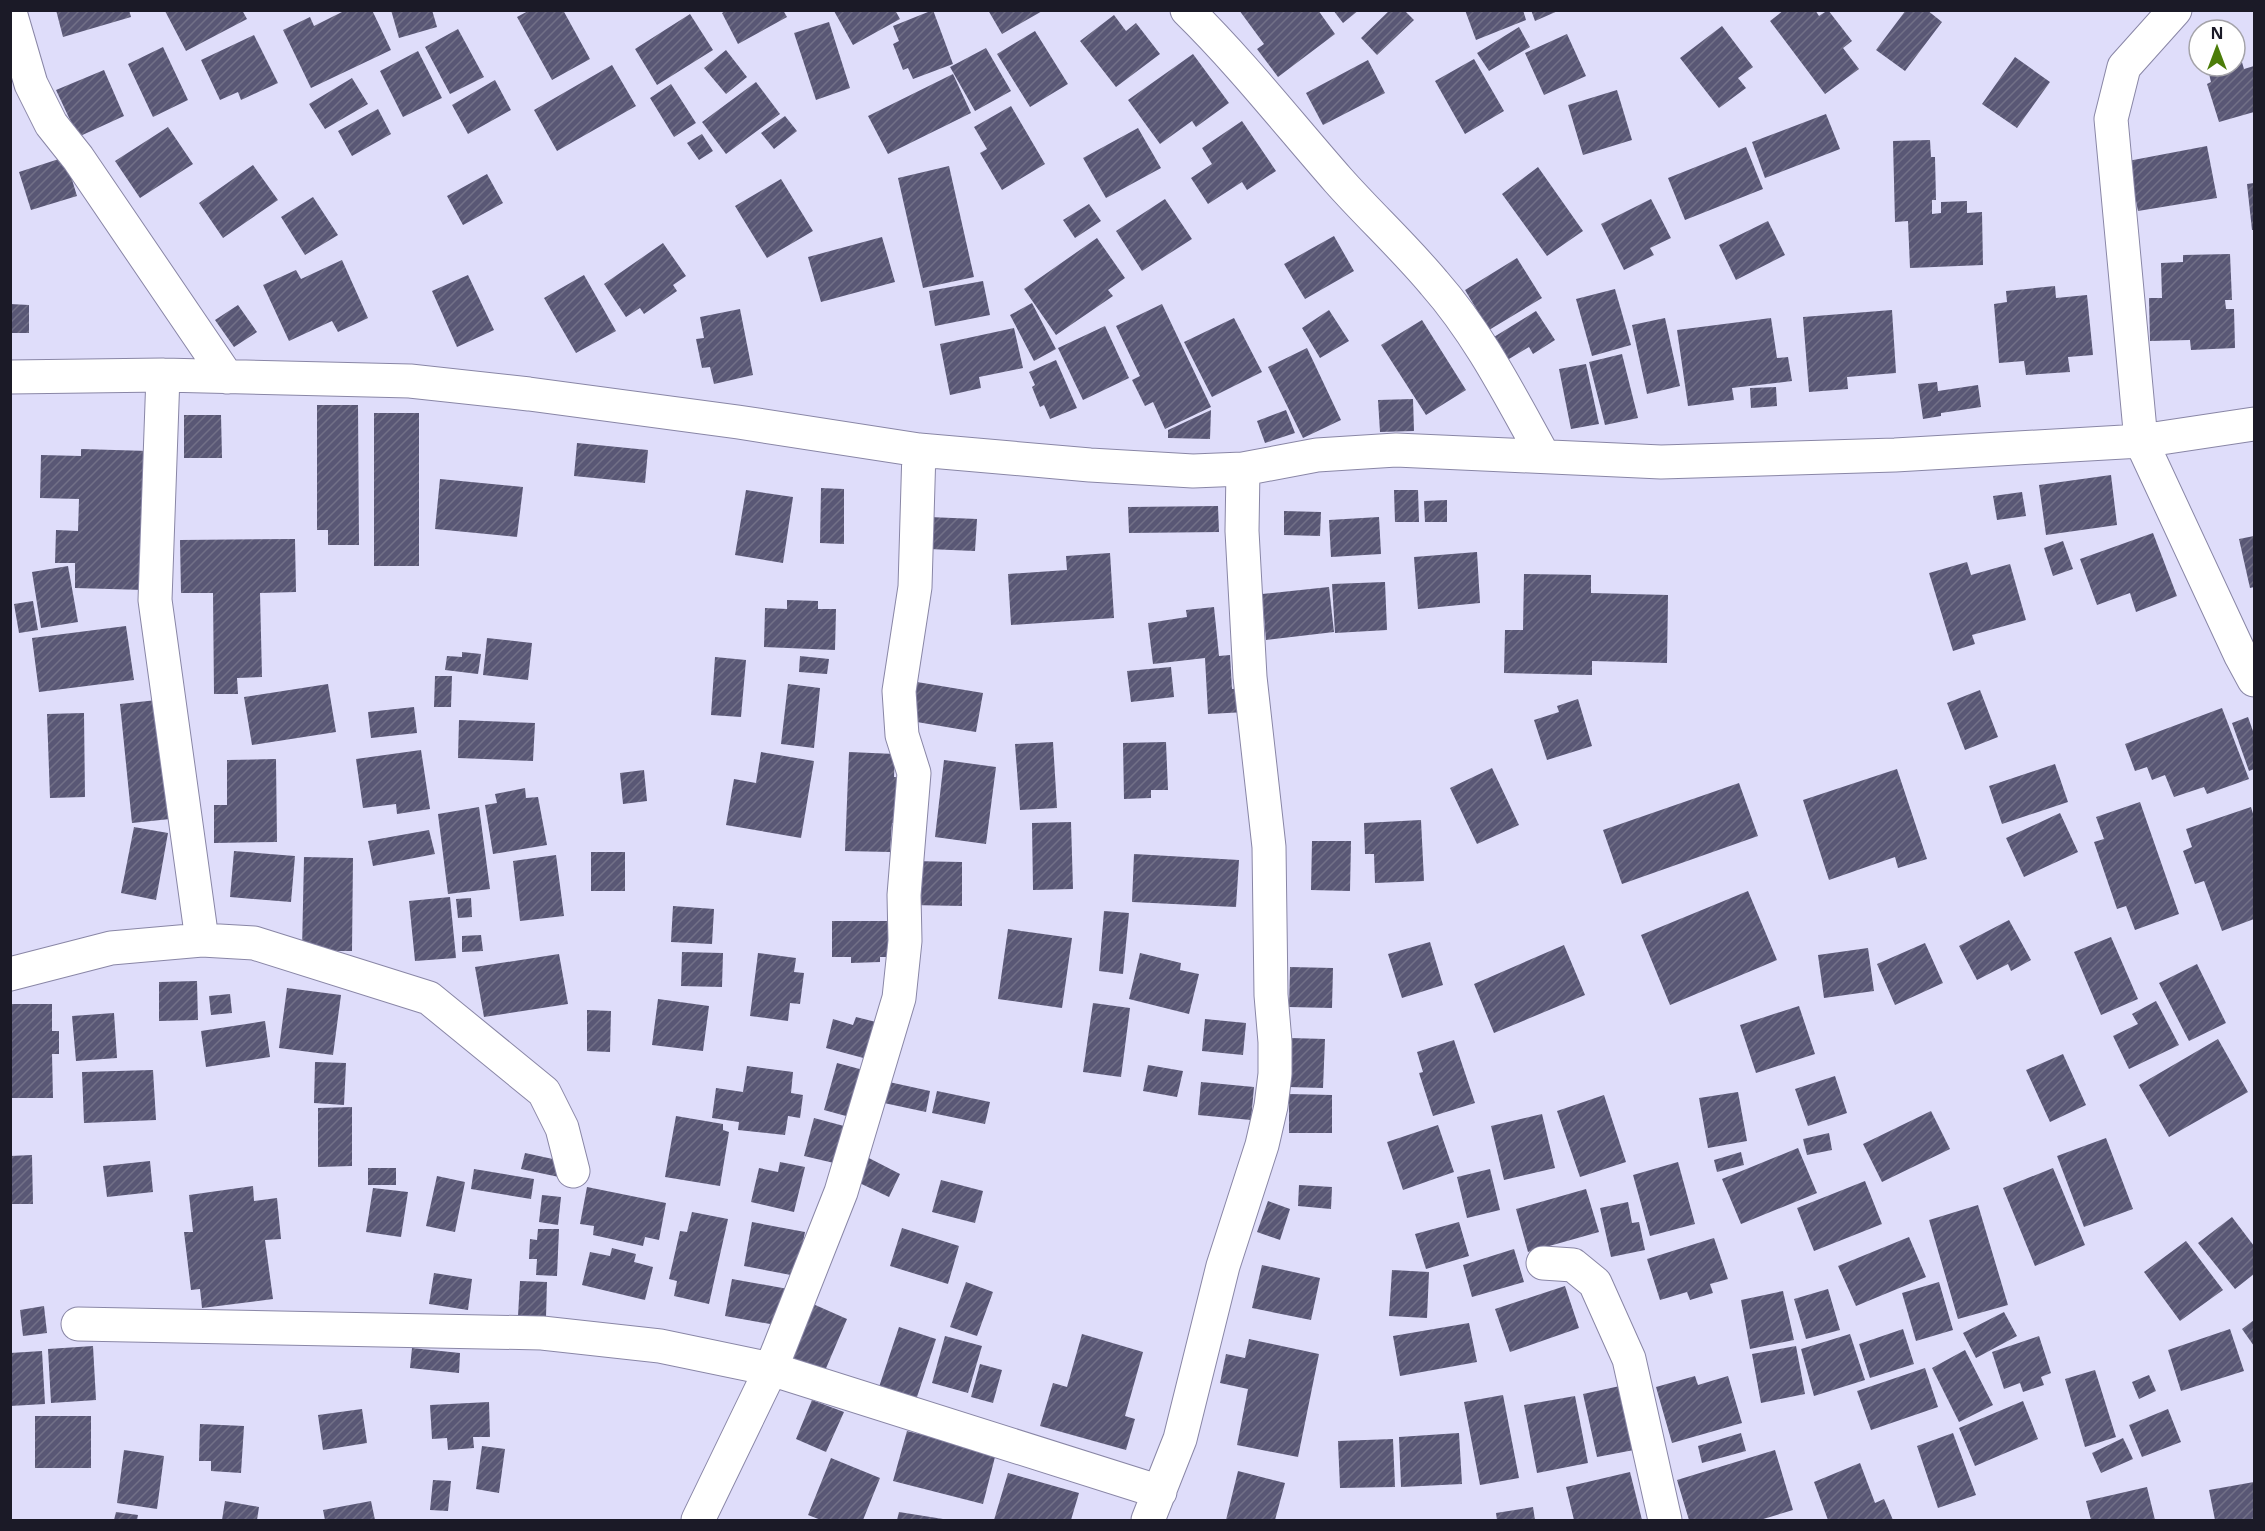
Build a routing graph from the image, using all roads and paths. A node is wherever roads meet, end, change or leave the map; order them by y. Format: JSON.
{"nodes":[{"id":1,"x":1187,"y":10,"type":"edge"},
{"id":2,"x":2175,"y":10,"type":"edge"},
{"id":3,"x":10,"y":12,"type":"edge"},
{"id":4,"x":163,"y":375,"type":"junction"},
{"id":5,"x":10,"y":377,"type":"edge"},
{"id":6,"x":227,"y":377,"type":"junction"},
{"id":7,"x":2254,"y":424,"type":"edge"},
{"id":8,"x":2141,"y":441,"type":"junction"},
{"id":9,"x":919,"y":450,"type":"junction"},
{"id":10,"x":1543,"y":456,"type":"junction"},
{"id":11,"x":1243,"y":469,"type":"junction"},
{"id":12,"x":2254,"y":680,"type":"edge"},
{"id":13,"x":202,"y":940,"type":"junction"},
{"id":14,"x":10,"y":974,"type":"edge"},
{"id":15,"x":573,"y":1171,"type":"dead end"},
{"id":16,"x":1543,"y":1263,"type":"dead end"},
{"id":17,"x":78,"y":1324,"type":"dead end"},
{"id":18,"x":771,"y":1369,"type":"junction"},
{"id":19,"x":1154,"y":1506,"type":"edge"},
{"id":20,"x":698,"y":1521,"type":"edge"},
{"id":21,"x":1665,"y":1521,"type":"edge"}],
"edges":[{"from":1,"to":10,"type":"street"},
{"from":2,"to":8,"type":"street"},
{"from":3,"to":6,"type":"street"},
{"from":4,"to":5,"type":"street"},
{"from":4,"to":6,"type":"street"},
{"from":4,"to":13,"type":"street"},
{"from":6,"to":9,"type":"street"},
{"from":7,"to":8,"type":"street"},
{"from":8,"to":10,"type":"street"},
{"from":8,"to":12,"type":"street"},
{"from":9,"to":11,"type":"street"},
{"from":9,"to":18,"type":"street"},
{"from":10,"to":11,"type":"street"},
{"from":11,"to":19,"type":"street"},
{"from":13,"to":14,"type":"street"},
{"from":13,"to":15,"type":"street"},
{"from":16,"to":21,"type":"street"},
{"from":17,"to":18,"type":"street"},
{"from":18,"to":19,"type":"street"},
{"from":18,"to":20,"type":"street"}]}
